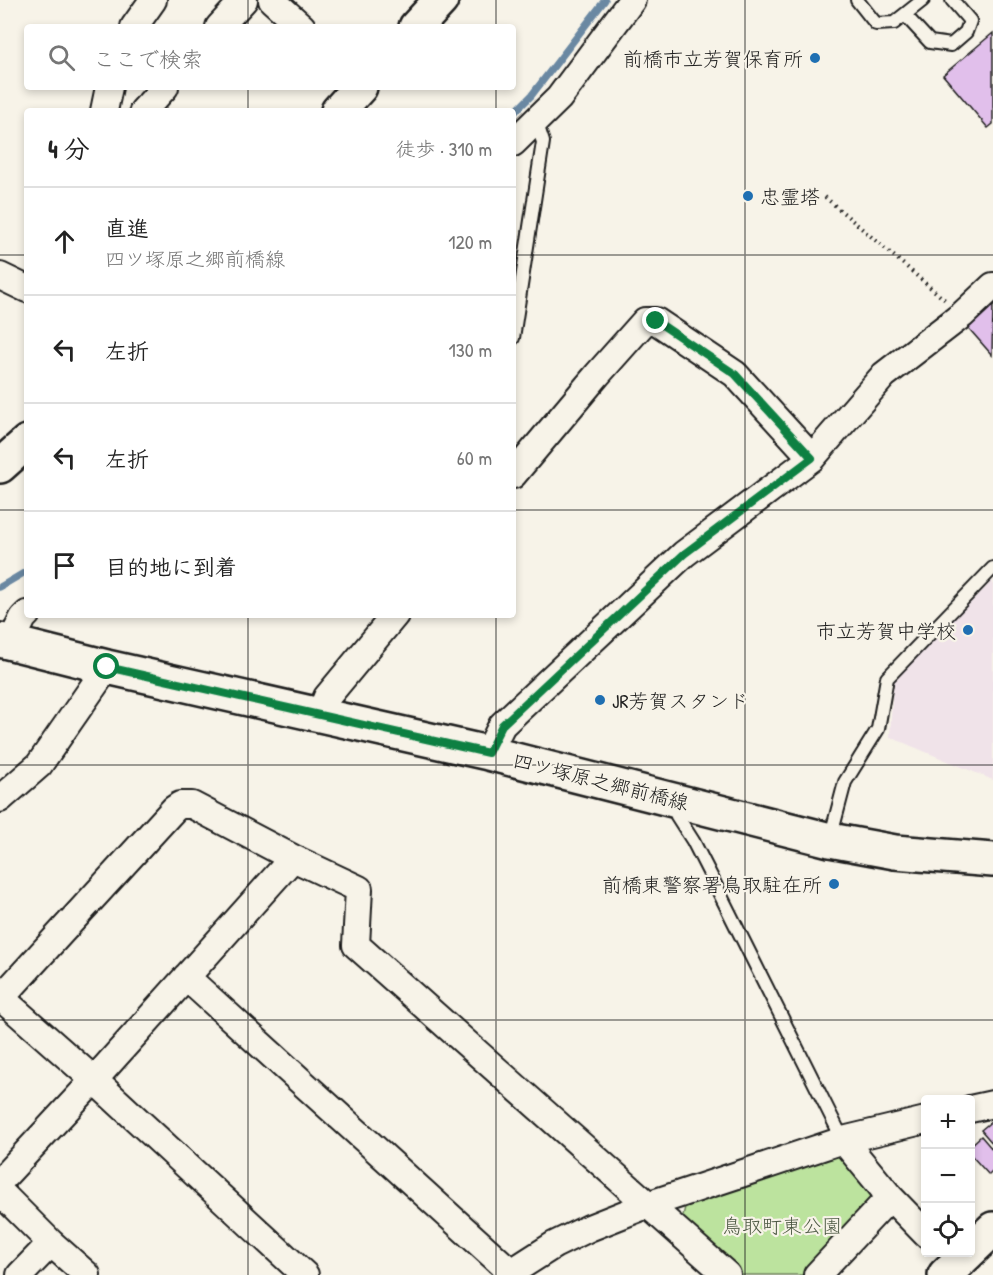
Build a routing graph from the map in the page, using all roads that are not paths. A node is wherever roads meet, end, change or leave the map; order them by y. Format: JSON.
{"nodes":[{"id":1,"x":153,"y":0,"type":"edge"},
{"id":2,"x":244,"y":0,"type":"edge"},
{"id":3,"x":272,"y":0,"type":"edge"},
{"id":4,"x":441,"y":0,"type":"edge"},
{"id":5,"x":632,"y":0,"type":"edge"},
{"id":6,"x":857,"y":0,"type":"edge"},
{"id":7,"x":923,"y":0,"type":"edge"},
{"id":8,"x":951,"y":0,"type":"edge"},
{"id":9,"x":905,"y":15,"type":"junction"},
{"id":10,"x":136,"y":24,"type":"edge"},
{"id":11,"x":222,"y":24,"type":"edge"},
{"id":12,"x":299,"y":24,"type":"edge"},
{"id":13,"x":419,"y":24,"type":"edge"},
{"id":14,"x":108,"y":90,"type":"edge"},
{"id":15,"x":162,"y":90,"type":"edge"},
{"id":16,"x":357,"y":90,"type":"edge"},
{"id":17,"x":105,"y":108,"type":"edge"},
{"id":18,"x":146,"y":108,"type":"edge"},
{"id":19,"x":341,"y":108,"type":"edge"},
{"id":20,"x":536,"y":122,"type":"junction"},
{"id":21,"x":516,"y":140,"type":"edge"},
{"id":22,"x":0,"y":276,"type":"edge"},
{"id":23,"x":993,"y":286,"type":"edge"},
{"id":24,"x":24,"y":288,"type":"edge"},
{"id":25,"x":516,"y":318,"type":"edge"},
{"id":26,"x":24,"y":445,"type":"edge"},
{"id":27,"x":812,"y":458,"type":"junction"},
{"id":28,"x":0,"y":466,"type":"edge"},
{"id":29,"x":516,"y":471,"type":"edge"},
{"id":30,"x":993,"y":568,"type":"edge"},
{"id":31,"x":24,"y":617,"type":"edge"},
{"id":32,"x":393,"y":618,"type":"edge"},
{"id":33,"x":6,"y":641,"type":"edge"},
{"id":34,"x":107,"y":667,"type":"junction"},
{"id":35,"x":320,"y":714,"type":"junction"},
{"id":36,"x":488,"y":753,"type":"junction"},
{"id":37,"x":0,"y":799,"type":"edge"},
{"id":38,"x":672,"y":799,"type":"junction"},
{"id":39,"x":830,"y":840,"type":"junction"},
{"id":40,"x":293,"y":858,"type":"junction"},
{"id":41,"x":993,"y":860,"type":"edge"},
{"id":42,"x":186,"y":977,"type":"junction"},
{"id":43,"x":0,"y":998,"type":"edge"},
{"id":44,"x":94,"y":1080,"type":"junction"},
{"id":45,"x":993,"y":1104,"type":"edge"},
{"id":46,"x":975,"y":1108,"type":"edge"},
{"id":47,"x":921,"y":1121,"type":"edge"},
{"id":48,"x":843,"y":1140,"type":"junction"},
{"id":49,"x":0,"y":1181,"type":"edge"},
{"id":50,"x":0,"y":1192,"type":"edge"},
{"id":51,"x":890,"y":1197,"type":"junction"},
{"id":52,"x":648,"y":1204,"type":"junction"},
{"id":53,"x":921,"y":1229,"type":"edge"},
{"id":54,"x":993,"y":1229,"type":"edge"},
{"id":55,"x":51,"y":1243,"type":"junction"},
{"id":56,"x":959,"y":1262,"type":"edge"},
{"id":57,"x":509,"y":1274,"type":"edge"},
{"id":58,"x":20,"y":1275,"type":"edge"},
{"id":59,"x":87,"y":1275,"type":"edge"},
{"id":60,"x":305,"y":1275,"type":"edge"},
{"id":61,"x":727,"y":1275,"type":"edge"},
{"id":62,"x":817,"y":1275,"type":"edge"}],
"edges":[{"from":1,"to":10,"type":"street"},
{"from":2,"to":11,"type":"street"},
{"from":3,"to":12,"type":"street"},
{"from":4,"to":13,"type":"main road"},
{"from":5,"to":20,"type":"street"},
{"from":6,"to":9,"type":"lane"},
{"from":7,"to":9,"type":"lane"},
{"from":8,"to":9,"type":"lane"},
{"from":14,"to":17,"type":"street"},
{"from":15,"to":18,"type":"street"},
{"from":16,"to":19,"type":"main road"},
{"from":20,"to":21,"type":"street"},
{"from":20,"to":25,"type":"lane"},
{"from":22,"to":24,"type":"street"},
{"from":23,"to":27,"type":"street"},
{"from":26,"to":28,"type":"main road"},
{"from":27,"to":29,"type":"street"},
{"from":27,"to":36,"type":"street"},
{"from":30,"to":39,"type":"lane"},
{"from":31,"to":33,"type":"street"},
{"from":32,"to":35,"type":"street"},
{"from":33,"to":34,"type":"main road","name":"四ツ塚原之郷前橋線"},
{"from":34,"to":35,"type":"main road","name":"四ツ塚原之郷前橋線"},
{"from":34,"to":37,"type":"street"},
{"from":35,"to":36,"type":"main road","name":"四ツ塚原之郷前橋線"},
{"from":36,"to":38,"type":"main road","name":"四ツ塚原之郷前橋線"},
{"from":38,"to":39,"type":"main road","name":"四ツ塚原之郷前橋線"},
{"from":38,"to":48,"type":"lane"},
{"from":39,"to":41,"type":"main road","name":"四ツ塚原之郷前橋線"},
{"from":40,"to":42,"type":"street"},
{"from":40,"to":43,"type":"street"},
{"from":40,"to":52,"type":"street"},
{"from":42,"to":44,"type":"street"},
{"from":42,"to":57,"type":"street"},
{"from":43,"to":44,"type":"street"},
{"from":44,"to":49,"type":"street"},
{"from":44,"to":60,"type":"street"},
{"from":45,"to":46,"type":"street"},
{"from":47,"to":48,"type":"street"},
{"from":48,"to":51,"type":"street"},
{"from":48,"to":52,"type":"street"},
{"from":50,"to":55,"type":"street"},
{"from":51,"to":53,"type":"street"},
{"from":51,"to":62,"type":"street"},
{"from":52,"to":57,"type":"street"},
{"from":52,"to":61,"type":"street"},
{"from":54,"to":56,"type":"main road"},
{"from":55,"to":58,"type":"street"},
{"from":55,"to":59,"type":"street"}]}
